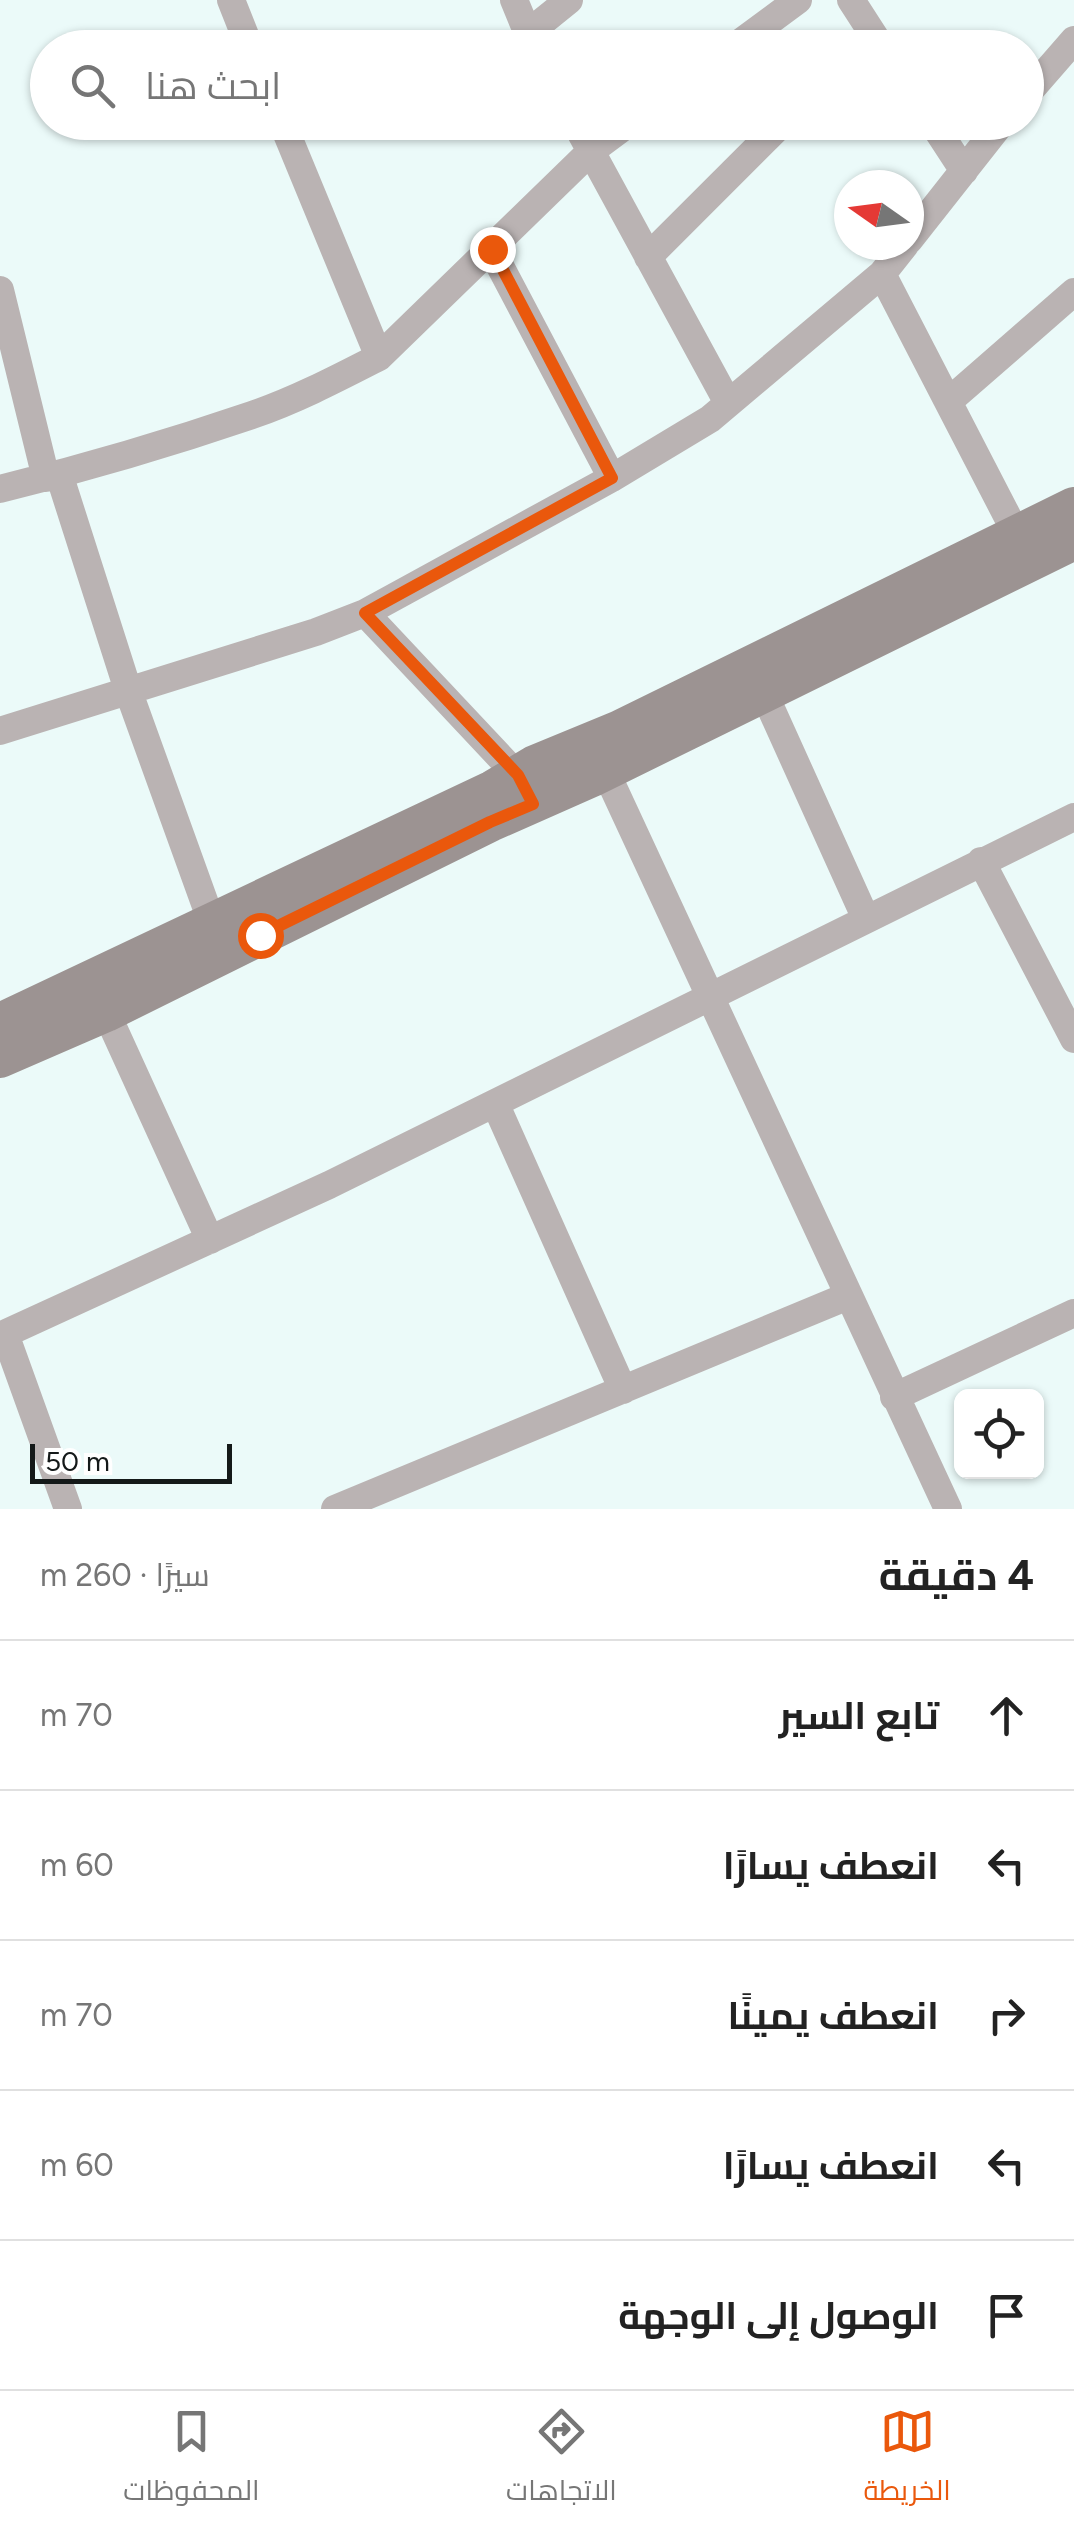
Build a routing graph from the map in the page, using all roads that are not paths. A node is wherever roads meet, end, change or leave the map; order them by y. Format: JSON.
{"nodes":[{"id":1,"x":230,"y":0,"type":"edge"},
{"id":2,"x":514,"y":0,"type":"edge"},
{"id":3,"x":569,"y":0,"type":"edge"},
{"id":4,"x":798,"y":0,"type":"edge"},
{"id":5,"x":851,"y":0,"type":"edge"},
{"id":6,"x":242,"y":30,"type":"edge"},
{"id":7,"x":526,"y":30,"type":"edge"},
{"id":8,"x":541,"y":30,"type":"edge"},
{"id":9,"x":757,"y":30,"type":"edge"},
{"id":10,"x":865,"y":30,"type":"edge"},
{"id":11,"x":1074,"y":40,"type":"edge"},
{"id":12,"x":1044,"y":74,"type":"edge"},
{"id":13,"x":289,"y":140,"type":"edge"},
{"id":14,"x":585,"y":140,"type":"edge"},
{"id":15,"x":607,"y":140,"type":"edge"},
{"id":16,"x":765,"y":140,"type":"edge"},
{"id":17,"x":944,"y":140,"type":"edge"},
{"id":18,"x":988,"y":140,"type":"edge"},
{"id":19,"x":591,"y":152,"type":"junction"},
{"id":20,"x":964,"y":171,"type":"junction"},
{"id":21,"x":924,"y":221,"type":"edge"},
{"id":22,"x":492,"y":249,"type":"junction"},
{"id":23,"x":648,"y":257,"type":"junction"},
{"id":24,"x":893,"y":260,"type":"edge"},
{"id":25,"x":882,"y":274,"type":"junction"},
{"id":26,"x":0,"y":290,"type":"edge"},
{"id":27,"x":1074,"y":292,"type":"edge"},
{"id":28,"x":379,"y":357,"type":"junction"},
{"id":29,"x":950,"y":402,"type":"junction"},
{"id":30,"x":728,"y":403,"type":"junction"},
{"id":31,"x":52,"y":476,"type":"junction"},
{"id":32,"x":612,"y":478,"type":"junction"},
{"id":33,"x":0,"y":489,"type":"edge"},
{"id":34,"x":1074,"y":508,"type":"edge"},
{"id":35,"x":1018,"y":535,"type":"junction"},
{"id":36,"x":1074,"y":540,"type":"edge"},
{"id":37,"x":365,"y":613,"type":"junction"},
{"id":38,"x":128,"y":690,"type":"junction"},
{"id":39,"x":763,"y":691,"type":"junction"},
{"id":40,"x":0,"y":732,"type":"edge"},
{"id":41,"x":598,"y":756,"type":"junction"},
{"id":42,"x":525,"y":790,"type":"junction"},
{"id":43,"x":1074,"y":817,"type":"edge"},
{"id":44,"x":982,"y":861,"type":"junction"},
{"id":45,"x":866,"y":919,"type":"junction"},
{"id":46,"x":212,"y":923,"type":"junction"},
{"id":47,"x":708,"y":997,"type":"junction"},
{"id":48,"x":106,"y":1012,"type":"junction"},
{"id":49,"x":0,"y":1023,"type":"edge"},
{"id":50,"x":1073,"y":1036,"type":"edge"},
{"id":51,"x":0,"y":1058,"type":"edge"},
{"id":52,"x":495,"y":1103,"type":"junction"},
{"id":53,"x":210,"y":1240,"type":"junction"},
{"id":54,"x":848,"y":1296,"type":"junction"},
{"id":55,"x":1074,"y":1313,"type":"edge"},
{"id":56,"x":3,"y":1335,"type":"edge"},
{"id":57,"x":622,"y":1390,"type":"junction"},
{"id":58,"x":894,"y":1396,"type":"junction"},
{"id":59,"x":68,"y":1509,"type":"edge"},
{"id":60,"x":335,"y":1509,"type":"edge"},
{"id":61,"x":948,"y":1509,"type":"edge"}],
"edges":[{"from":1,"to":6,"type":"street"},
{"from":2,"to":7,"type":"street"},
{"from":3,"to":8,"type":"street"},
{"from":4,"to":9,"type":"street"},
{"from":5,"to":10,"type":"street"},
{"from":11,"to":12,"type":"street"},
{"from":13,"to":28,"type":"street"},
{"from":14,"to":19,"type":"street"},
{"from":15,"to":19,"type":"street"},
{"from":16,"to":23,"type":"street"},
{"from":17,"to":20,"type":"street"},
{"from":18,"to":20,"type":"street"},
{"from":19,"to":22,"type":"street"},
{"from":19,"to":23,"type":"street"},
{"from":20,"to":21,"type":"street"},
{"from":22,"to":28,"type":"street"},
{"from":22,"to":32,"type":"street"},
{"from":23,"to":30,"type":"street"},
{"from":24,"to":25,"type":"street"},
{"from":25,"to":29,"type":"street"},
{"from":25,"to":30,"type":"street"},
{"from":26,"to":31,"type":"street"},
{"from":27,"to":29,"type":"street"},
{"from":28,"to":31,"type":"street"},
{"from":29,"to":35,"type":"street"},
{"from":30,"to":32,"type":"street"},
{"from":31,"to":33,"type":"street"},
{"from":31,"to":38,"type":"street"},
{"from":32,"to":37,"type":"street"},
{"from":34,"to":35,"type":"main road"},
{"from":35,"to":41,"type":"main road"},
{"from":36,"to":39,"type":"main road"},
{"from":37,"to":38,"type":"street"},
{"from":37,"to":42,"type":"street"},
{"from":38,"to":40,"type":"street"},
{"from":38,"to":46,"type":"street"},
{"from":39,"to":41,"type":"main road"},
{"from":39,"to":45,"type":"street"},
{"from":41,"to":42,"type":"main road"},
{"from":41,"to":47,"type":"street"},
{"from":42,"to":46,"type":"main road"},
{"from":42,"to":48,"type":"main road"},
{"from":43,"to":44,"type":"street"},
{"from":44,"to":45,"type":"street"},
{"from":44,"to":50,"type":"street"},
{"from":45,"to":47,"type":"street"},
{"from":46,"to":49,"type":"main road"},
{"from":47,"to":52,"type":"street"},
{"from":47,"to":54,"type":"street"},
{"from":48,"to":51,"type":"main road"},
{"from":48,"to":53,"type":"street"},
{"from":52,"to":53,"type":"street"},
{"from":52,"to":57,"type":"street"},
{"from":53,"to":56,"type":"street"},
{"from":54,"to":57,"type":"street"},
{"from":54,"to":58,"type":"street"},
{"from":55,"to":58,"type":"street"},
{"from":56,"to":59,"type":"street"},
{"from":57,"to":60,"type":"street"},
{"from":58,"to":61,"type":"street"}]}
